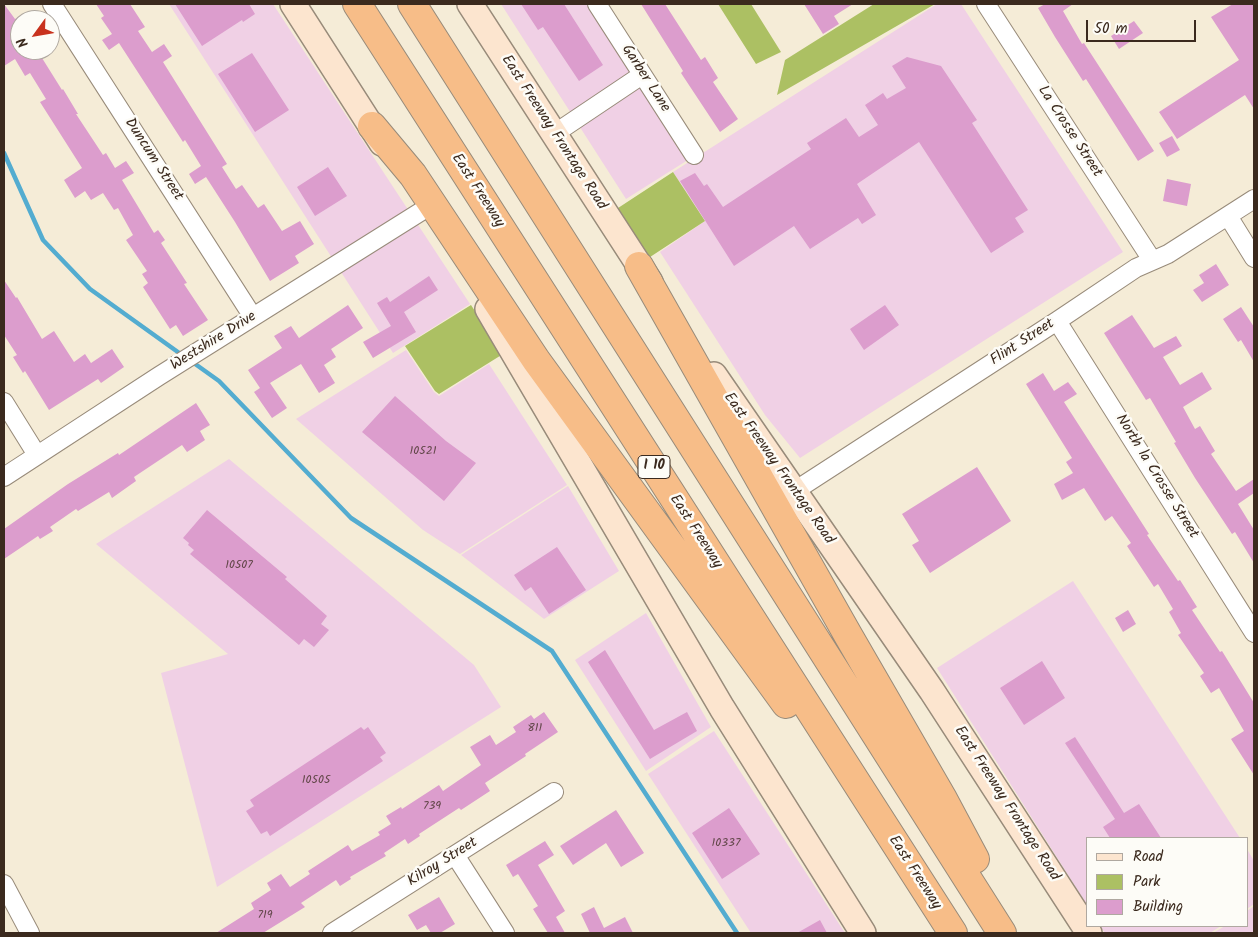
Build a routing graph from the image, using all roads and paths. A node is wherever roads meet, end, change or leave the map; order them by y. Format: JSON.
{"nodes":[{"id":1,"x":52,"y":4,"type":"edge"},
{"id":2,"x":293,"y":4,"type":"edge"},
{"id":3,"x":357,"y":4,"type":"edge"},
{"id":4,"x":412,"y":4,"type":"edge"},
{"id":5,"x":470,"y":4,"type":"edge"},
{"id":6,"x":597,"y":4,"type":"edge"},
{"id":7,"x":986,"y":4,"type":"edge"},
{"id":8,"x":642,"y":75,"type":"junction"},
{"id":9,"x":372,"y":126,"type":"junction"},
{"id":10,"x":554,"y":134,"type":"junction"},
{"id":11,"x":694,"y":155,"type":"dead end"},
{"id":12,"x":1254,"y":199,"type":"edge"},
{"id":13,"x":425,"y":209,"type":"junction"},
{"id":14,"x":1228,"y":216,"type":"junction"},
{"id":15,"x":1254,"y":258,"type":"edge"},
{"id":16,"x":1152,"y":260,"type":"junction"},
{"id":17,"x":639,"y":266,"type":"junction"},
{"id":18,"x":253,"y":317,"type":"junction"},
{"id":19,"x":1057,"y":321,"type":"junction"},
{"id":20,"x":4,"y":402,"type":"edge"},
{"id":21,"x":37,"y":455,"type":"junction"},
{"id":22,"x":4,"y":477,"type":"edge"},
{"id":23,"x":793,"y":492,"type":"junction"},
{"id":24,"x":1254,"y":633,"type":"edge"},
{"id":25,"x":554,"y":792,"type":"dead end"},
{"id":26,"x":455,"y":855,"type":"junction"},
{"id":27,"x":4,"y":884,"type":"edge"},
{"id":28,"x":952,"y":932,"type":"edge"},
{"id":29,"x":30,"y":933,"type":"edge"},
{"id":30,"x":332,"y":933,"type":"edge"},
{"id":31,"x":505,"y":933,"type":"edge"},
{"id":32,"x":862,"y":933,"type":"edge"},
{"id":33,"x":1002,"y":933,"type":"edge"},
{"id":34,"x":1015,"y":933,"type":"edge"},
{"id":35,"x":1089,"y":933,"type":"edge"}],
"edges":[{"from":1,"to":18,"type":"street","name":"Duncum Street"},
{"from":2,"to":9,"type":"main road"},
{"from":3,"to":28,"type":"highway","name":"East Freeway","number":"I 10"},
{"from":4,"to":33,"type":"highway"},
{"from":5,"to":10,"type":"main road","name":"East Freeway Frontage Road"},
{"from":6,"to":8,"type":"street","name":"Garber Lane"},
{"from":7,"to":16,"type":"street","name":"La Crosse Street"},
{"from":8,"to":10,"type":"street"},
{"from":8,"to":11,"type":"street","name":"Garber Lane"},
{"from":9,"to":13,"type":"main road"},
{"from":9,"to":28,"type":"highway"},
{"from":10,"to":17,"type":"main road","name":"East Freeway Frontage Road"},
{"from":12,"to":14,"type":"street","name":"Flint Street"},
{"from":13,"to":18,"type":"street","name":"Westshire Drive"},
{"from":13,"to":32,"type":"main road"},
{"from":14,"to":15,"type":"street"},
{"from":14,"to":16,"type":"street","name":"Flint Street"},
{"from":16,"to":19,"type":"street","name":"Flint Street"},
{"from":17,"to":23,"type":"main road","name":"East Freeway Frontage Road"},
{"from":17,"to":34,"type":"highway"},
{"from":18,"to":21,"type":"street","name":"Westshire Drive"},
{"from":19,"to":23,"type":"street","name":"Flint Street"},
{"from":19,"to":24,"type":"street","name":"North la Crosse Street"},
{"from":20,"to":21,"type":"street"},
{"from":21,"to":22,"type":"street","name":"Westshire Drive"},
{"from":23,"to":35,"type":"main road","name":"East Freeway Frontage Road"},
{"from":25,"to":26,"type":"street","name":"Kilroy Street"},
{"from":26,"to":30,"type":"street","name":"Kilroy Street"},
{"from":26,"to":31,"type":"street"},
{"from":27,"to":29,"type":"street"}]}
